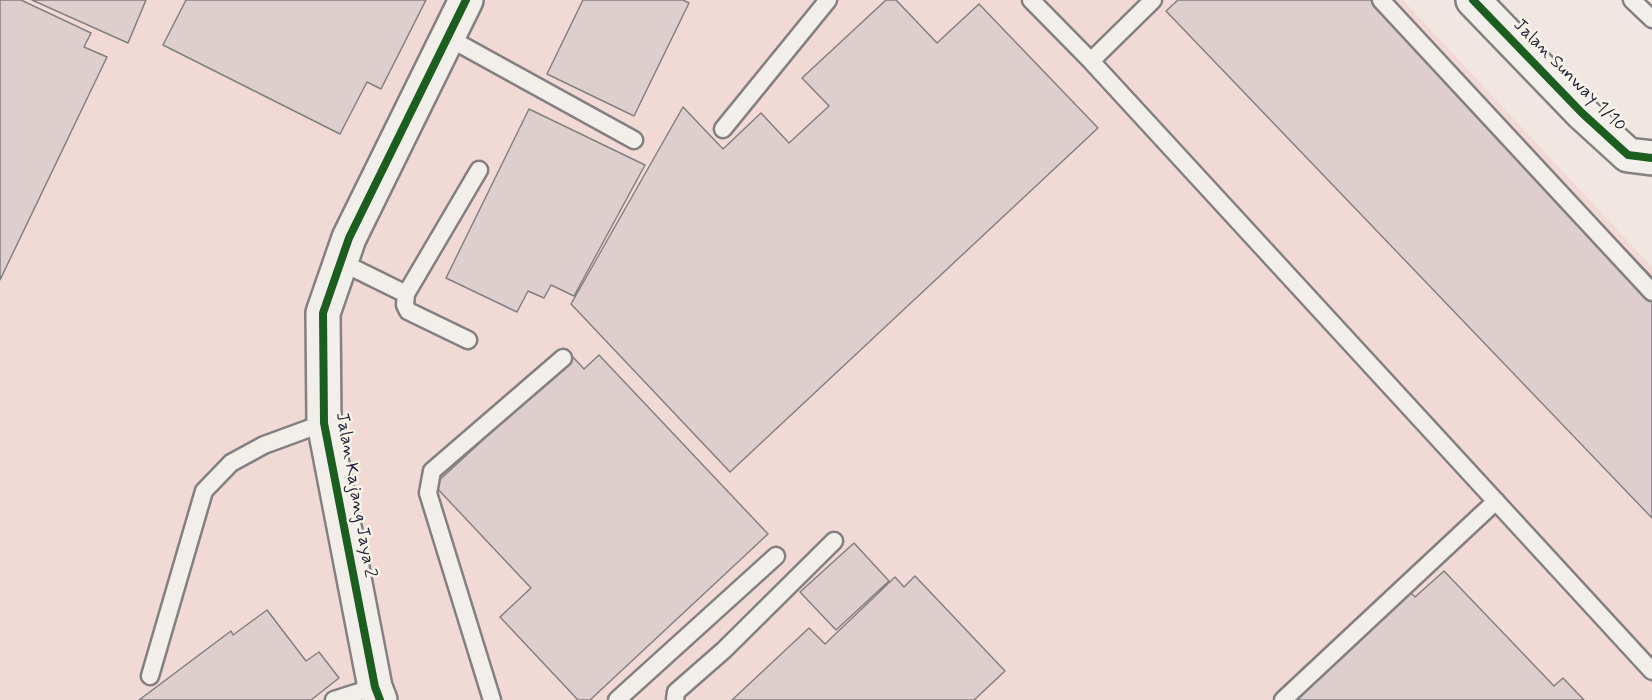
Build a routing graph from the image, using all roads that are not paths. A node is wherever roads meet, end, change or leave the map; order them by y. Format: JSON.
{"nodes":[{"id":1,"x":466,"y":0,"type":"edge"},
{"id":2,"x":828,"y":0,"type":"edge"},
{"id":3,"x":1031,"y":0,"type":"edge"},
{"id":4,"x":1153,"y":0,"type":"edge"},
{"id":5,"x":1381,"y":0,"type":"edge"},
{"id":6,"x":1473,"y":0,"type":"edge"},
{"id":7,"x":1632,"y":0,"type":"edge"},
{"id":8,"x":1652,"y":19,"type":"edge"},
{"id":9,"x":447,"y":37,"type":"junction"},
{"id":10,"x":1091,"y":61,"type":"junction"},
{"id":11,"x":723,"y":129,"type":"dead end"},
{"id":12,"x":633,"y":140,"type":"dead end"},
{"id":13,"x":1652,"y":158,"type":"edge"},
{"id":14,"x":479,"y":170,"type":"dead end"},
{"id":15,"x":341,"y":262,"type":"junction"},
{"id":16,"x":1652,"y":292,"type":"edge"},
{"id":17,"x":406,"y":294,"type":"junction"},
{"id":18,"x":468,"y":340,"type":"dead end"},
{"id":19,"x":562,"y":358,"type":"dead end"},
{"id":20,"x":324,"y":423,"type":"junction"},
{"id":21,"x":1496,"y":501,"type":"junction"},
{"id":22,"x":834,"y":542,"type":"dead end"},
{"id":23,"x":776,"y":556,"type":"dead end"},
{"id":24,"x":1652,"y":671,"type":"edge"},
{"id":25,"x":150,"y":676,"type":"dead end"},
{"id":26,"x":378,"y":693,"type":"edge"},
{"id":27,"x":334,"y":700,"type":"edge"},
{"id":28,"x":492,"y":700,"type":"edge"},
{"id":29,"x":617,"y":700,"type":"edge"},
{"id":30,"x":675,"y":700,"type":"edge"},
{"id":31,"x":1283,"y":700,"type":"edge"}],
"edges":[{"from":1,"to":9,"type":"street","name":"Jalan Kajang Jaya 2"},
{"from":2,"to":11,"type":"lane"},
{"from":3,"to":10,"type":"lane"},
{"from":4,"to":10,"type":"lane"},
{"from":5,"to":16,"type":"lane"},
{"from":6,"to":13,"type":"street","name":"Jalan Sunway 1/10"},
{"from":7,"to":8,"type":"lane"},
{"from":9,"to":12,"type":"lane"},
{"from":9,"to":15,"type":"street","name":"Jalan Kajang Jaya 2"},
{"from":10,"to":21,"type":"lane"},
{"from":14,"to":17,"type":"lane"},
{"from":15,"to":17,"type":"lane"},
{"from":15,"to":20,"type":"street","name":"Jalan Kajang Jaya 2"},
{"from":17,"to":18,"type":"lane"},
{"from":19,"to":28,"type":"lane"},
{"from":20,"to":25,"type":"lane"},
{"from":20,"to":26,"type":"street","name":"Jalan Kajang Jaya 2"},
{"from":21,"to":24,"type":"lane"},
{"from":21,"to":31,"type":"lane"},
{"from":22,"to":30,"type":"lane"},
{"from":23,"to":29,"type":"lane"},
{"from":26,"to":27,"type":"lane"}]}
